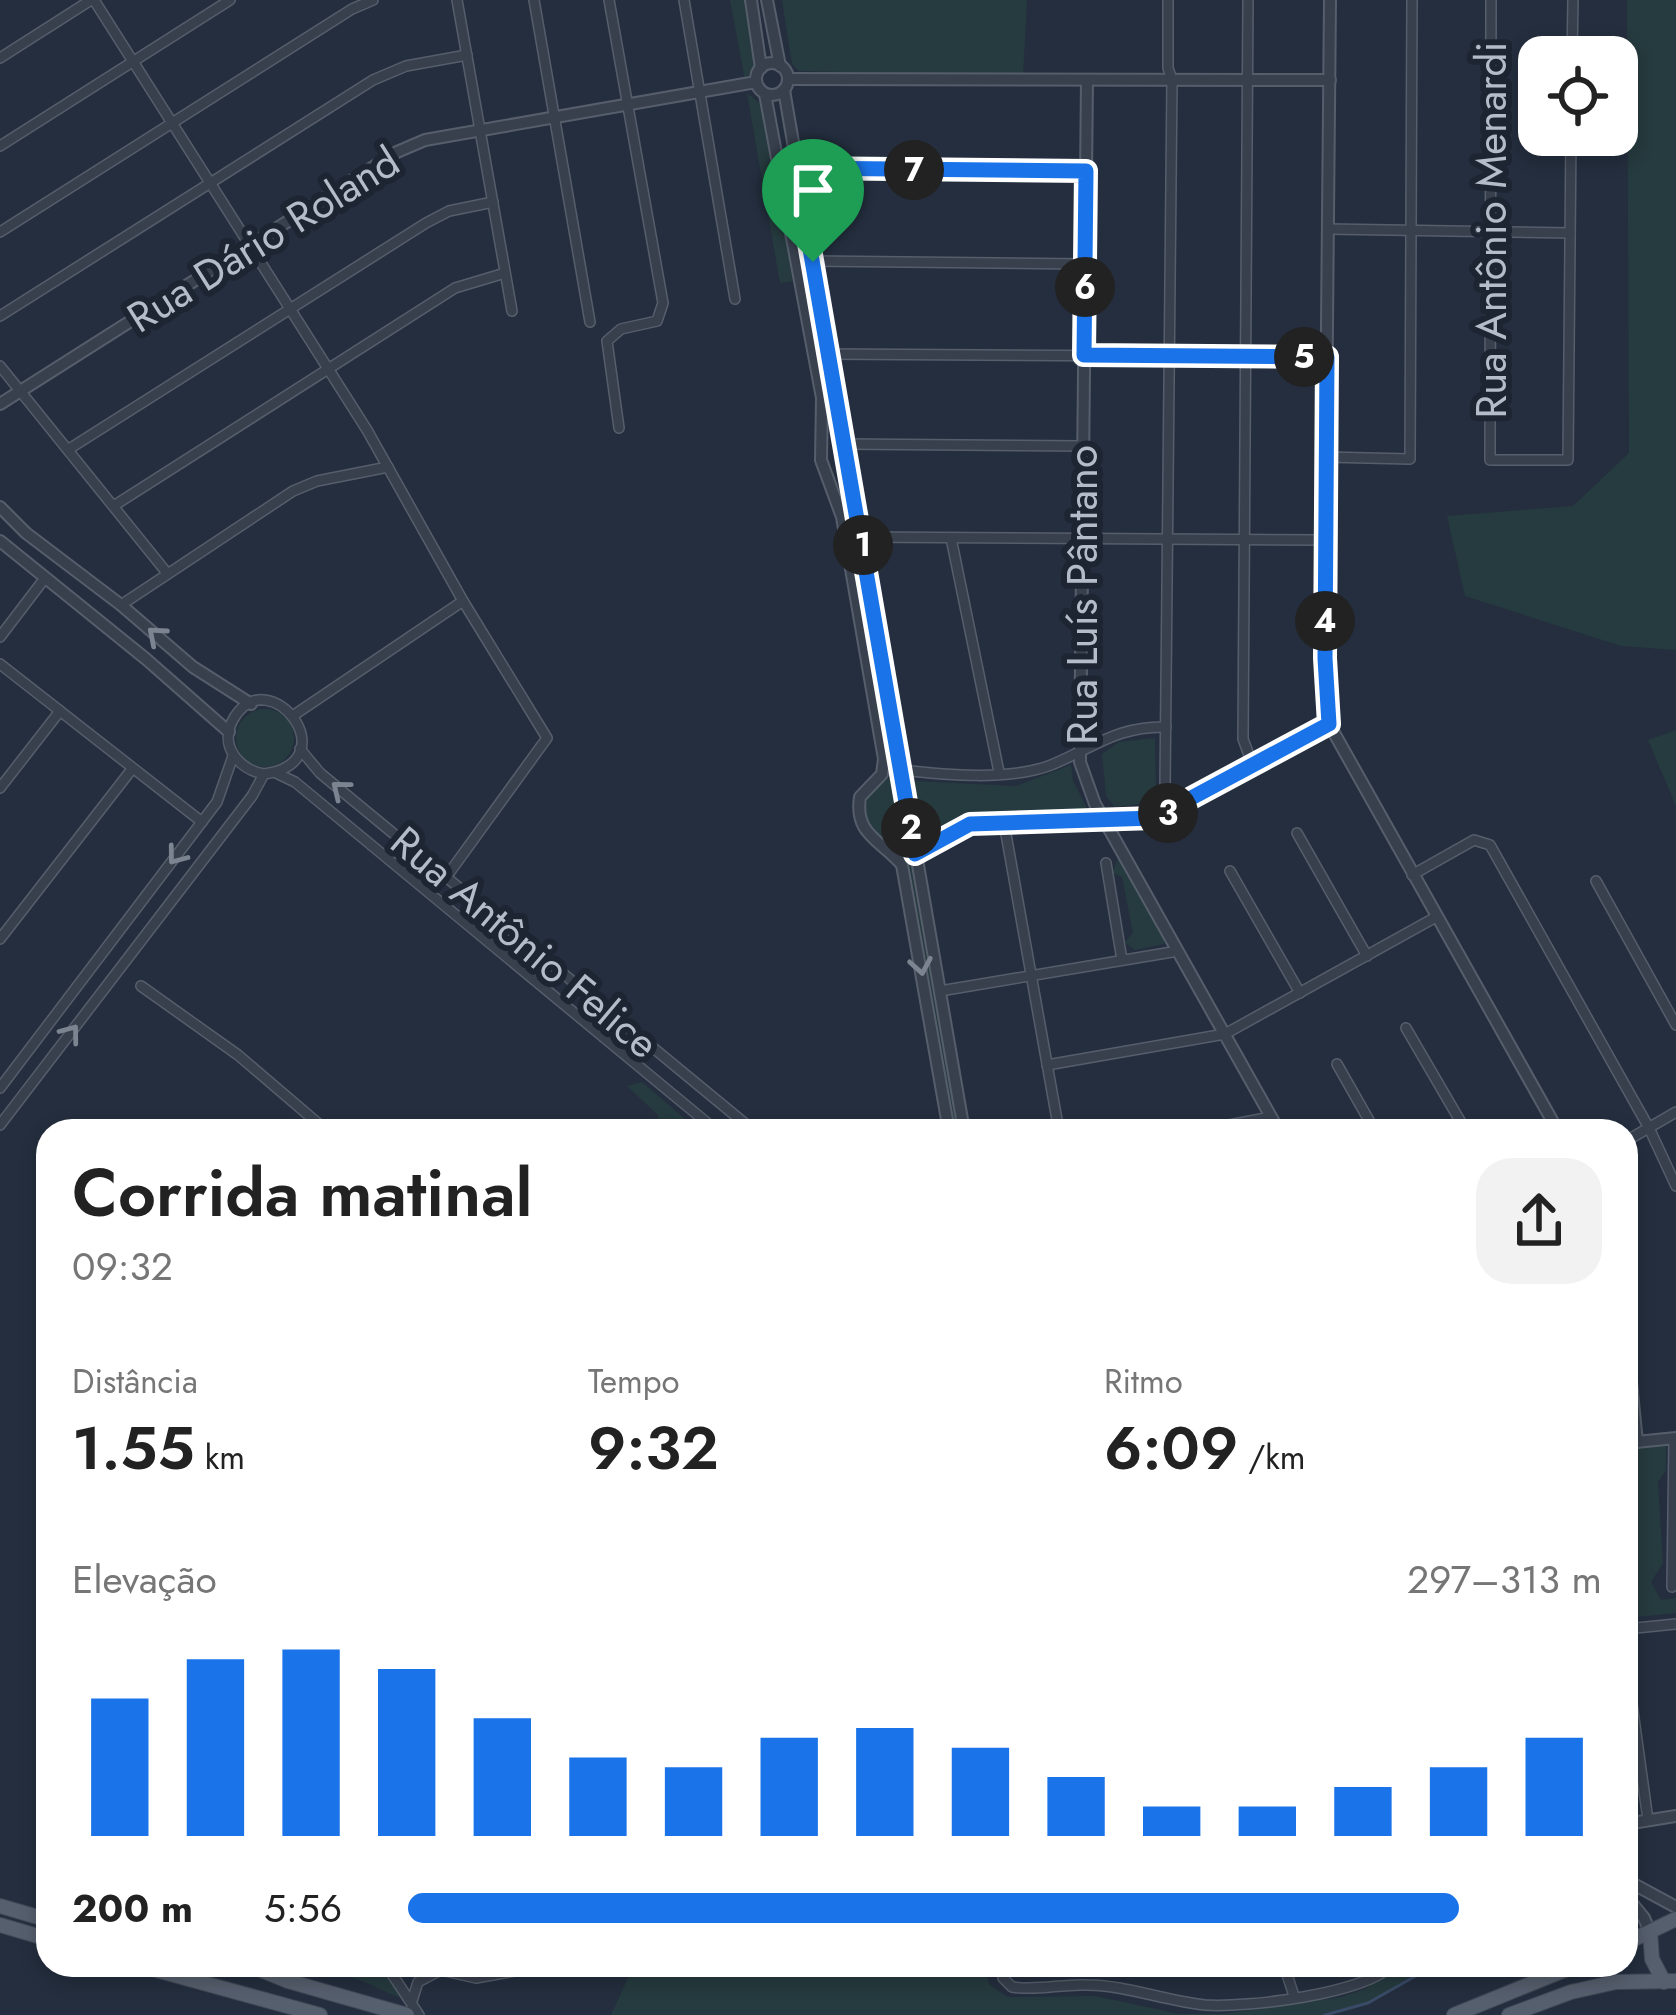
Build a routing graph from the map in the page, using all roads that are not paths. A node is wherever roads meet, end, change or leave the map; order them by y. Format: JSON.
{"nodes":[{"id":1,"x":93,"y":0,"type":"edge"},
{"id":2,"x":230,"y":0,"type":"edge"},
{"id":3,"x":373,"y":0,"type":"edge"},
{"id":4,"x":457,"y":0,"type":"edge"},
{"id":5,"x":534,"y":0,"type":"edge"},
{"id":6,"x":609,"y":0,"type":"edge"},
{"id":7,"x":684,"y":0,"type":"edge"},
{"id":8,"x":751,"y":0,"type":"edge"},
{"id":9,"x":767,"y":0,"type":"edge"},
{"id":10,"x":1168,"y":0,"type":"edge"},
{"id":11,"x":1249,"y":0,"type":"edge"},
{"id":12,"x":1330,"y":0,"type":"edge"},
{"id":13,"x":1412,"y":0,"type":"edge"},
{"id":14,"x":1491,"y":0,"type":"edge"},
{"id":15,"x":1573,"y":0,"type":"edge"},
{"id":16,"x":1572,"y":36,"type":"edge"},
{"id":17,"x":467,"y":55,"type":"junction"},
{"id":18,"x":0,"y":58,"type":"edge"},
{"id":19,"x":134,"y":62,"type":"junction"},
{"id":20,"x":780,"y":66,"type":"junction"},
{"id":21,"x":761,"y":68,"type":"junction"},
{"id":22,"x":1087,"y":80,"type":"junction"},
{"id":23,"x":1172,"y":80,"type":"junction"},
{"id":24,"x":1248,"y":80,"type":"junction"},
{"id":25,"x":1330,"y":80,"type":"junction"},
{"id":26,"x":756,"y":82,"type":"junction"},
{"id":27,"x":786,"y":85,"type":"junction"},
{"id":28,"x":700,"y":92,"type":"junction"},
{"id":29,"x":765,"y":94,"type":"junction"},
{"id":30,"x":628,"y":104,"type":"junction"},
{"id":31,"x":554,"y":117,"type":"junction"},
{"id":32,"x":172,"y":123,"type":"junction"},
{"id":33,"x":480,"y":130,"type":"junction"},
{"id":34,"x":0,"y":146,"type":"edge"},
{"id":35,"x":1571,"y":156,"type":"edge"},
{"id":36,"x":796,"y":168,"type":"junction"},
{"id":37,"x":1086,"y":171,"type":"junction"},
{"id":38,"x":211,"y":183,"type":"junction"},
{"id":39,"x":493,"y":202,"type":"junction"},
{"id":40,"x":1328,"y":230,"type":"junction"},
{"id":41,"x":1411,"y":231,"type":"junction"},
{"id":42,"x":0,"y":232,"type":"edge"},
{"id":43,"x":1490,"y":232,"type":"junction"},
{"id":44,"x":1570,"y":233,"type":"junction"},
{"id":45,"x":250,"y":245,"type":"junction"},
{"id":46,"x":813,"y":262,"type":"junction"},
{"id":47,"x":1085,"y":264,"type":"junction"},
{"id":48,"x":505,"y":273,"type":"junction"},
{"id":49,"x":735,"y":299,"type":"dead end"},
{"id":50,"x":290,"y":309,"type":"junction"},
{"id":51,"x":512,"y":311,"type":"dead end"},
{"id":52,"x":0,"y":316,"type":"edge"},
{"id":53,"x":590,"y":322,"type":"dead end"},
{"id":54,"x":829,"y":354,"type":"junction"},
{"id":55,"x":1084,"y":355,"type":"junction"},
{"id":56,"x":1169,"y":356,"type":"junction"},
{"id":57,"x":1245,"y":356,"type":"junction"},
{"id":58,"x":1327,"y":357,"type":"junction"},
{"id":59,"x":0,"y":365,"type":"edge"},
{"id":60,"x":328,"y":369,"type":"junction"},
{"id":61,"x":21,"y":391,"type":"junction"},
{"id":62,"x":0,"y":404,"type":"edge"},
{"id":63,"x":620,"y":428,"type":"dead end"},
{"id":64,"x":845,"y":444,"type":"junction"},
{"id":65,"x":820,"y":446,"type":"junction"},
{"id":66,"x":1084,"y":446,"type":"junction"},
{"id":67,"x":69,"y":449,"type":"junction"},
{"id":68,"x":1326,"y":457,"type":"junction"},
{"id":69,"x":388,"y":467,"type":"junction"},
{"id":70,"x":115,"y":505,"type":"junction"},
{"id":71,"x":0,"y":507,"type":"edge"},
{"id":72,"x":11,"y":516,"type":"junction"},
{"id":73,"x":0,"y":530,"type":"edge"},
{"id":74,"x":861,"y":537,"type":"junction"},
{"id":75,"x":951,"y":538,"type":"junction"},
{"id":76,"x":1083,"y":539,"type":"junction"},
{"id":77,"x":1168,"y":540,"type":"junction"},
{"id":78,"x":1244,"y":540,"type":"junction"},
{"id":79,"x":1325,"y":540,"type":"junction"},
{"id":80,"x":0,"y":541,"type":"edge"},
{"id":81,"x":167,"y":573,"type":"junction"},
{"id":82,"x":45,"y":578,"type":"junction"},
{"id":83,"x":463,"y":601,"type":"junction"},
{"id":84,"x":121,"y":605,"type":"junction"},
{"id":85,"x":0,"y":637,"type":"edge"},
{"id":86,"x":0,"y":664,"type":"edge"},
{"id":87,"x":251,"y":704,"type":"junction"},
{"id":88,"x":60,"y":711,"type":"junction"},
{"id":89,"x":294,"y":715,"type":"junction"},
{"id":90,"x":1329,"y":724,"type":"junction"},
{"id":91,"x":1166,"y":728,"type":"junction"},
{"id":92,"x":229,"y":732,"type":"junction"},
{"id":93,"x":300,"y":748,"type":"junction"},
{"id":94,"x":1080,"y":750,"type":"junction"},
{"id":95,"x":233,"y":756,"type":"junction"},
{"id":96,"x":1253,"y":766,"type":"junction"},
{"id":97,"x":132,"y":769,"type":"junction"},
{"id":98,"x":902,"y":770,"type":"junction"},
{"id":99,"x":999,"y":772,"type":"junction"},
{"id":100,"x":270,"y":773,"type":"junction"},
{"id":101,"x":882,"y":774,"type":"junction"},
{"id":102,"x":0,"y":788,"type":"edge"},
{"id":103,"x":1168,"y":812,"type":"junction"},
{"id":104,"x":1104,"y":820,"type":"junction"},
{"id":105,"x":202,"y":821,"type":"junction"},
{"id":106,"x":1004,"y":824,"type":"junction"},
{"id":107,"x":1297,"y":833,"type":"dead end"},
{"id":108,"x":915,"y":854,"type":"junction"},
{"id":109,"x":895,"y":857,"type":"junction"},
{"id":110,"x":1106,"y":863,"type":"dead end"},
{"id":111,"x":1230,"y":871,"type":"dead end"},
{"id":112,"x":1412,"y":875,"type":"junction"},
{"id":113,"x":447,"y":876,"type":"junction"},
{"id":114,"x":1596,"y":881,"type":"dead end"},
{"id":115,"x":1436,"y":917,"type":"junction"},
{"id":116,"x":0,"y":940,"type":"edge"},
{"id":117,"x":1178,"y":951,"type":"junction"},
{"id":118,"x":1367,"y":956,"type":"junction"},
{"id":119,"x":1122,"y":960,"type":"junction"},
{"id":120,"x":1031,"y":975,"type":"junction"},
{"id":121,"x":141,"y":986,"type":"dead end"},
{"id":122,"x":940,"y":991,"type":"junction"},
{"id":123,"x":1300,"y":993,"type":"junction"},
{"id":124,"x":1676,"y":1024,"type":"edge"},
{"id":125,"x":1406,"y":1028,"type":"dead end"},
{"id":126,"x":1225,"y":1034,"type":"junction"},
{"id":127,"x":1337,"y":1064,"type":"dead end"},
{"id":128,"x":1047,"y":1065,"type":"junction"},
{"id":129,"x":0,"y":1088,"type":"edge"},
{"id":130,"x":1676,"y":1112,"type":"edge"},
{"id":131,"x":1271,"y":1117,"type":"joint"},
{"id":132,"x":313,"y":1119,"type":"edge"},
{"id":133,"x":703,"y":1119,"type":"edge"},
{"id":134,"x":740,"y":1119,"type":"edge"},
{"id":135,"x":947,"y":1119,"type":"edge"},
{"id":136,"x":962,"y":1119,"type":"edge"},
{"id":137,"x":1057,"y":1119,"type":"edge"},
{"id":138,"x":1261,"y":1119,"type":"edge"},
{"id":139,"x":1368,"y":1119,"type":"edge"},
{"id":140,"x":1459,"y":1119,"type":"edge"},
{"id":141,"x":1551,"y":1119,"type":"edge"},
{"id":142,"x":0,"y":1125,"type":"edge"},
{"id":143,"x":1648,"y":1128,"type":"junction"},
{"id":144,"x":1638,"y":1134,"type":"edge"},
{"id":145,"x":1676,"y":1186,"type":"edge"},
{"id":146,"x":1675,"y":1438,"type":"edge"},
{"id":147,"x":1638,"y":1441,"type":"edge"},
{"id":148,"x":1672,"y":1587,"type":"dead end"},
{"id":149,"x":1676,"y":1624,"type":"edge"},
{"id":150,"x":1638,"y":1628,"type":"edge"},
{"id":151,"x":1638,"y":1747,"type":"edge"},
{"id":152,"x":1676,"y":1816,"type":"edge"},
{"id":153,"x":1648,"y":1820,"type":"junction"},
{"id":154,"x":1638,"y":1822,"type":"edge"},
{"id":155,"x":1638,"y":1886,"type":"edge"},
{"id":156,"x":0,"y":1906,"type":"edge"},
{"id":157,"x":1676,"y":1907,"type":"edge"},
{"id":158,"x":1638,"y":1914,"type":"edge"},
{"id":159,"x":36,"y":1916,"type":"edge"},
{"id":160,"x":1676,"y":1919,"type":"edge"},
{"id":161,"x":0,"y":1925,"type":"edge"},
{"id":162,"x":1650,"y":1932,"type":"junction"},
{"id":163,"x":36,"y":1936,"type":"edge"},
{"id":164,"x":1638,"y":1938,"type":"edge"},
{"id":165,"x":180,"y":1977,"type":"edge"},
{"id":166,"x":203,"y":1977,"type":"edge"},
{"id":167,"x":247,"y":1977,"type":"edge"},
{"id":168,"x":279,"y":1977,"type":"edge"},
{"id":169,"x":392,"y":1977,"type":"edge"},
{"id":170,"x":428,"y":1977,"type":"edge"},
{"id":171,"x":1003,"y":1977,"type":"edge"},
{"id":172,"x":1288,"y":1977,"type":"edge"},
{"id":173,"x":1375,"y":1977,"type":"edge"},
{"id":174,"x":1547,"y":1977,"type":"edge"},
{"id":175,"x":1670,"y":1982,"type":"edge"},
{"id":176,"x":204,"y":1984,"type":"junction"},
{"id":177,"x":235,"y":1992,"type":"junction"},
{"id":178,"x":1294,"y":1996,"type":"junction"},
{"id":179,"x":409,"y":2008,"type":"edge"},
{"id":180,"x":320,"y":2015,"type":"edge"},
{"id":181,"x":419,"y":2015,"type":"edge"},
{"id":182,"x":1454,"y":2015,"type":"edge"},
{"id":183,"x":1509,"y":2015,"type":"edge"}],
"edges":[{"from":1,"to":18,"type":"street"},
{"from":1,"to":19,"type":"street"},
{"from":2,"to":19,"type":"street"},
{"from":3,"to":32,"type":"street"},
{"from":4,"to":17,"type":"street"},
{"from":5,"to":31,"type":"street"},
{"from":6,"to":30,"type":"street"},
{"from":7,"to":28,"type":"street"},
{"from":8,"to":21,"type":"street"},
{"from":9,"to":20,"type":"street"},
{"from":10,"to":23,"type":"street"},
{"from":11,"to":24,"type":"street"},
{"from":12,"to":25,"type":"street"},
{"from":13,"to":41,"type":"street"},
{"from":14,"to":43,"type":"street","name":"Rua Antônio Menardi"},
{"from":15,"to":16,"type":"street"},
{"from":17,"to":33,"type":"street"},
{"from":17,"to":38,"type":"street"},
{"from":19,"to":32,"type":"street"},
{"from":19,"to":34,"type":"street"},
{"from":20,"to":21,"type":"street"},
{"from":20,"to":27,"type":"street"},
{"from":21,"to":26,"type":"street"},
{"from":22,"to":23,"type":"street"},
{"from":22,"to":27,"type":"street"},
{"from":22,"to":37,"type":"street","name":"Rua Luís Pântano"},
{"from":23,"to":24,"type":"street"},
{"from":23,"to":56,"type":"street"},
{"from":24,"to":25,"type":"street"},
{"from":24,"to":57,"type":"street"},
{"from":25,"to":40,"type":"street"},
{"from":26,"to":28,"type":"street","name":"Rua Dário Roland"},
{"from":26,"to":29,"type":"street"},
{"from":27,"to":29,"type":"street"},
{"from":27,"to":36,"type":"street"},
{"from":28,"to":30,"type":"street","name":"Rua Dário Roland"},
{"from":28,"to":49,"type":"street"},
{"from":29,"to":65,"type":"street"},
{"from":30,"to":31,"type":"street","name":"Rua Dário Roland"},
{"from":30,"to":63,"type":"street"},
{"from":31,"to":33,"type":"street","name":"Rua Dário Roland"},
{"from":31,"to":53,"type":"street"},
{"from":32,"to":38,"type":"street"},
{"from":32,"to":42,"type":"street"},
{"from":33,"to":39,"type":"street"},
{"from":33,"to":45,"type":"street","name":"Rua Dário Roland"},
{"from":35,"to":44,"type":"street"},
{"from":36,"to":37,"type":"street"},
{"from":36,"to":46,"type":"street"},
{"from":37,"to":47,"type":"street","name":"Rua Luís Pântano"},
{"from":38,"to":45,"type":"street"},
{"from":38,"to":52,"type":"street"},
{"from":39,"to":48,"type":"street"},
{"from":39,"to":50,"type":"street"},
{"from":40,"to":41,"type":"street"},
{"from":40,"to":58,"type":"street"},
{"from":41,"to":43,"type":"street"},
{"from":41,"to":68,"type":"street"},
{"from":43,"to":44,"type":"street"},
{"from":43,"to":44,"type":"street","name":"Rua Antônio Menardi"},
{"from":45,"to":50,"type":"street"},
{"from":45,"to":61,"type":"street","name":"Rua Dário Roland"},
{"from":46,"to":47,"type":"street"},
{"from":46,"to":54,"type":"street"},
{"from":47,"to":55,"type":"street","name":"Rua Luís Pântano"},
{"from":48,"to":51,"type":"street"},
{"from":48,"to":60,"type":"street"},
{"from":50,"to":60,"type":"street"},
{"from":50,"to":67,"type":"street"},
{"from":54,"to":55,"type":"street"},
{"from":54,"to":64,"type":"street"},
{"from":55,"to":56,"type":"street"},
{"from":55,"to":66,"type":"street","name":"Rua Luís Pântano"},
{"from":56,"to":57,"type":"street"},
{"from":56,"to":77,"type":"street"},
{"from":57,"to":58,"type":"street"},
{"from":57,"to":78,"type":"street"},
{"from":58,"to":68,"type":"street"},
{"from":59,"to":61,"type":"street"},
{"from":60,"to":69,"type":"street"},
{"from":60,"to":70,"type":"street"},
{"from":61,"to":62,"type":"street","name":"Rua Dário Roland"},
{"from":61,"to":67,"type":"street"},
{"from":64,"to":65,"type":"street"},
{"from":64,"to":66,"type":"street"},
{"from":64,"to":74,"type":"street"},
{"from":65,"to":101,"type":"street"},
{"from":66,"to":76,"type":"street","name":"Rua Luís Pântano"},
{"from":67,"to":70,"type":"street"},
{"from":68,"to":79,"type":"street"},
{"from":69,"to":81,"type":"street"},
{"from":69,"to":83,"type":"street"},
{"from":70,"to":81,"type":"street"},
{"from":71,"to":72,"type":"street"},
{"from":72,"to":73,"type":"street"},
{"from":72,"to":84,"type":"street"},
{"from":74,"to":75,"type":"street"},
{"from":74,"to":98,"type":"street"},
{"from":75,"to":76,"type":"street"},
{"from":75,"to":99,"type":"street"},
{"from":76,"to":77,"type":"street"},
{"from":76,"to":94,"type":"street","name":"Rua Luís Pântano"},
{"from":77,"to":78,"type":"street"},
{"from":77,"to":91,"type":"street"},
{"from":78,"to":79,"type":"street"},
{"from":78,"to":96,"type":"street"},
{"from":79,"to":90,"type":"street"},
{"from":80,"to":82,"type":"street"},
{"from":81,"to":84,"type":"street"},
{"from":82,"to":85,"type":"street"},
{"from":82,"to":92,"type":"street"},
{"from":83,"to":89,"type":"street"},
{"from":83,"to":113,"type":"street"},
{"from":87,"to":84,"type":"street","one_way":true},
{"from":86,"to":88,"type":"street"},
{"from":87,"to":89,"type":"street"},
{"from":87,"to":92,"type":"street"},
{"from":88,"to":97,"type":"street"},
{"from":88,"to":102,"type":"street"},
{"from":89,"to":93,"type":"street"},
{"from":90,"to":96,"type":"street"},
{"from":90,"to":112,"type":"street"},
{"from":91,"to":94,"type":"street"},
{"from":91,"to":103,"type":"street"},
{"from":92,"to":95,"type":"street"},
{"from":93,"to":100,"type":"street"},
{"from":113,"to":93,"type":"street","name":"Rua Antônio Felice","one_way":true},
{"from":94,"to":99,"type":"street"},
{"from":94,"to":104,"type":"street","name":"Rua Luís Pântano"},
{"from":95,"to":100,"type":"street"},
{"from":95,"to":105,"type":"street"},
{"from":96,"to":103,"type":"street"},
{"from":97,"to":105,"type":"street"},
{"from":97,"to":116,"type":"street"},
{"from":98,"to":99,"type":"street"},
{"from":98,"to":101,"type":"street"},
{"from":98,"to":108,"type":"street"},
{"from":100,"to":133,"type":"street","name":"Rua Antônio Felice"},
{"from":142,"to":100,"type":"street","one_way":true},
{"from":101,"to":109,"type":"street"},
{"from":103,"to":104,"type":"street"},
{"from":104,"to":106,"type":"street"},
{"from":104,"to":117,"type":"street","name":"Rua Luís Pântano"},
{"from":105,"to":129,"type":"street","one_way":true},
{"from":106,"to":108,"type":"street"},
{"from":106,"to":120,"type":"street"},
{"from":107,"to":118,"type":"street"},
{"from":108,"to":109,"type":"street"},
{"from":108,"to":122,"type":"street"},
{"from":109,"to":135,"type":"street","one_way":true},
{"from":110,"to":119,"type":"street"},
{"from":111,"to":123,"type":"street"},
{"from":112,"to":115,"type":"street"},
{"from":112,"to":143,"type":"street"},
{"from":113,"to":134,"type":"street","name":"Rua Antônio Felice"},
{"from":114,"to":124,"type":"street"},
{"from":115,"to":118,"type":"street"},
{"from":115,"to":141,"type":"street"},
{"from":117,"to":119,"type":"street"},
{"from":117,"to":126,"type":"street","name":"Rua Luís Pântano"},
{"from":118,"to":123,"type":"street"},
{"from":119,"to":120,"type":"street"},
{"from":120,"to":122,"type":"street"},
{"from":120,"to":128,"type":"street"},
{"from":121,"to":132,"type":"street"},
{"from":122,"to":136,"type":"street"},
{"from":123,"to":126,"type":"street"},
{"from":125,"to":140,"type":"street"},
{"from":126,"to":128,"type":"street"},
{"from":126,"to":131,"type":"street","name":"Rua Luís Pântano"},
{"from":127,"to":139,"type":"street"},
{"from":128,"to":137,"type":"street"},
{"from":130,"to":143,"type":"street"},
{"from":131,"to":138,"type":"street"},
{"from":143,"to":144,"type":"street"},
{"from":143,"to":145,"type":"street"},
{"from":146,"to":147,"type":"street"},
{"from":146,"to":148,"type":"street"},
{"from":149,"to":150,"type":"street"},
{"from":151,"to":153,"type":"street"},
{"from":152,"to":153,"type":"street"},
{"from":153,"to":154,"type":"street"},
{"from":155,"to":157,"type":"street"},
{"from":156,"to":159,"type":"main road"},
{"from":158,"to":162,"type":"street"},
{"from":160,"to":162,"type":"main road"},
{"from":161,"to":163,"type":"main road"},
{"from":162,"to":164,"type":"main road"},
{"from":162,"to":175,"type":"main road"},
{"from":165,"to":176,"type":"main road"},
{"from":166,"to":176,"type":"main road"},
{"from":167,"to":177,"type":"main road"},
{"from":168,"to":179,"type":"main road"},
{"from":169,"to":179,"type":"street"},
{"from":170,"to":179,"type":"street"},
{"from":171,"to":178,"type":"street"},
{"from":172,"to":178,"type":"street"},
{"from":173,"to":178,"type":"street"},
{"from":174,"to":182,"type":"main road"},
{"from":175,"to":183,"type":"main road"},
{"from":176,"to":177,"type":"main road"},
{"from":177,"to":180,"type":"main road"},
{"from":179,"to":181,"type":"street"}]}
